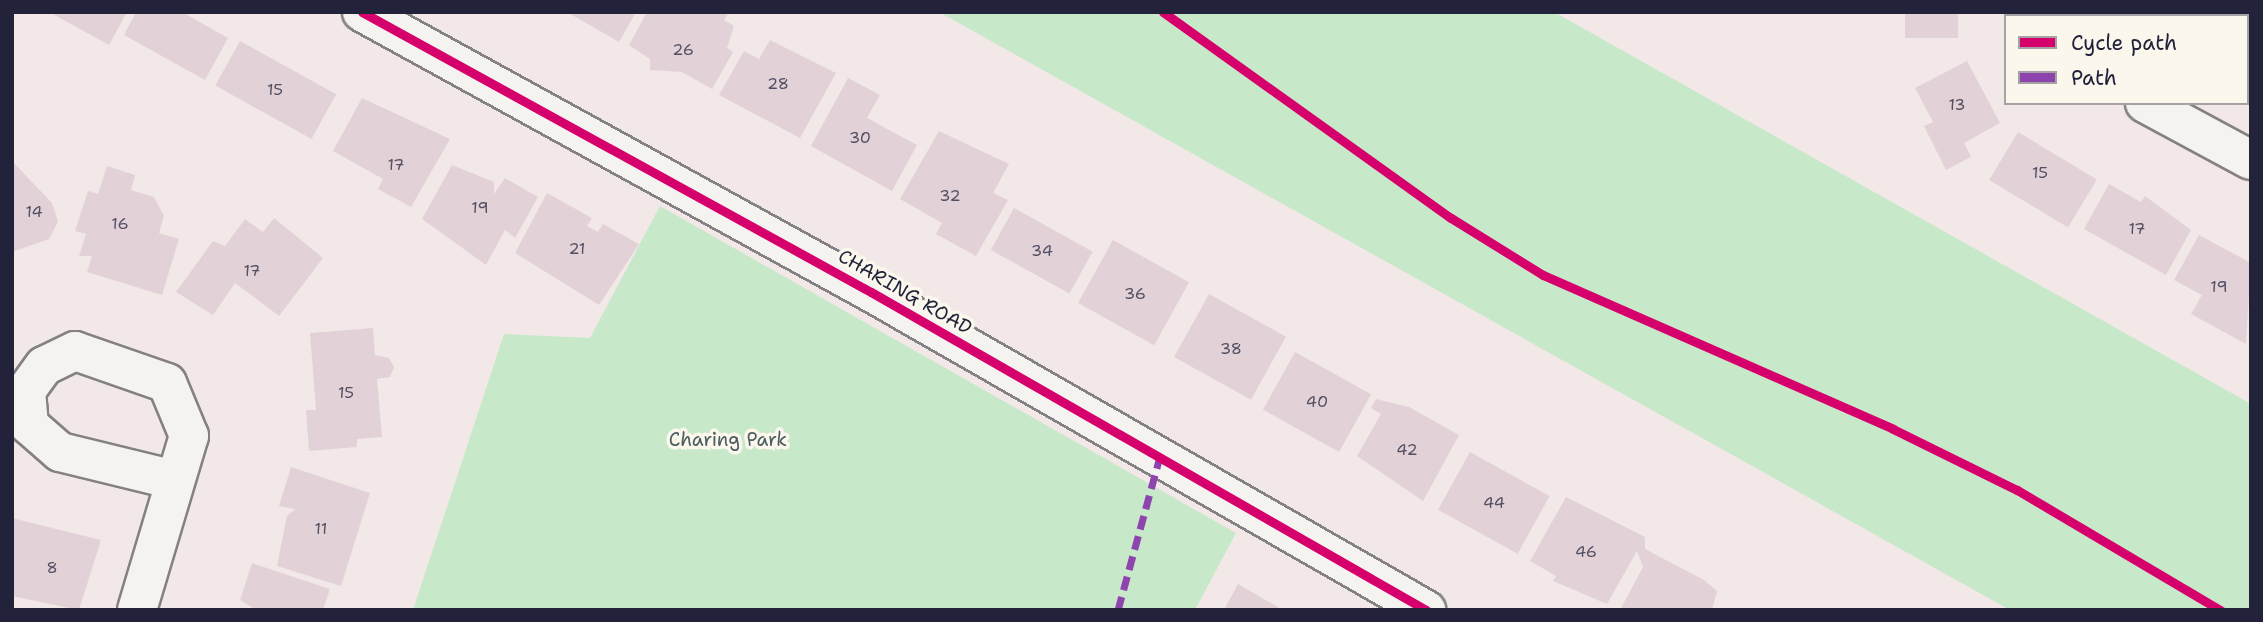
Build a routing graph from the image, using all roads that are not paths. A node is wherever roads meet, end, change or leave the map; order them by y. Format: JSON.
{"nodes":[{"id":1,"x":362,"y":12,"type":"edge"},
{"id":2,"x":2149,"y":105,"type":"edge"},
{"id":3,"x":2251,"y":160,"type":"edge"},
{"id":4,"x":175,"y":480,"type":"dead end"},
{"id":5,"x":136,"y":610,"type":"edge"},
{"id":6,"x":1426,"y":610,"type":"edge"}],
"edges":[{"from":1,"to":6,"type":"street","name":"CHARING ROAD"},
{"from":2,"to":3,"type":"street"},
{"from":4,"to":5,"type":"street"}]}
